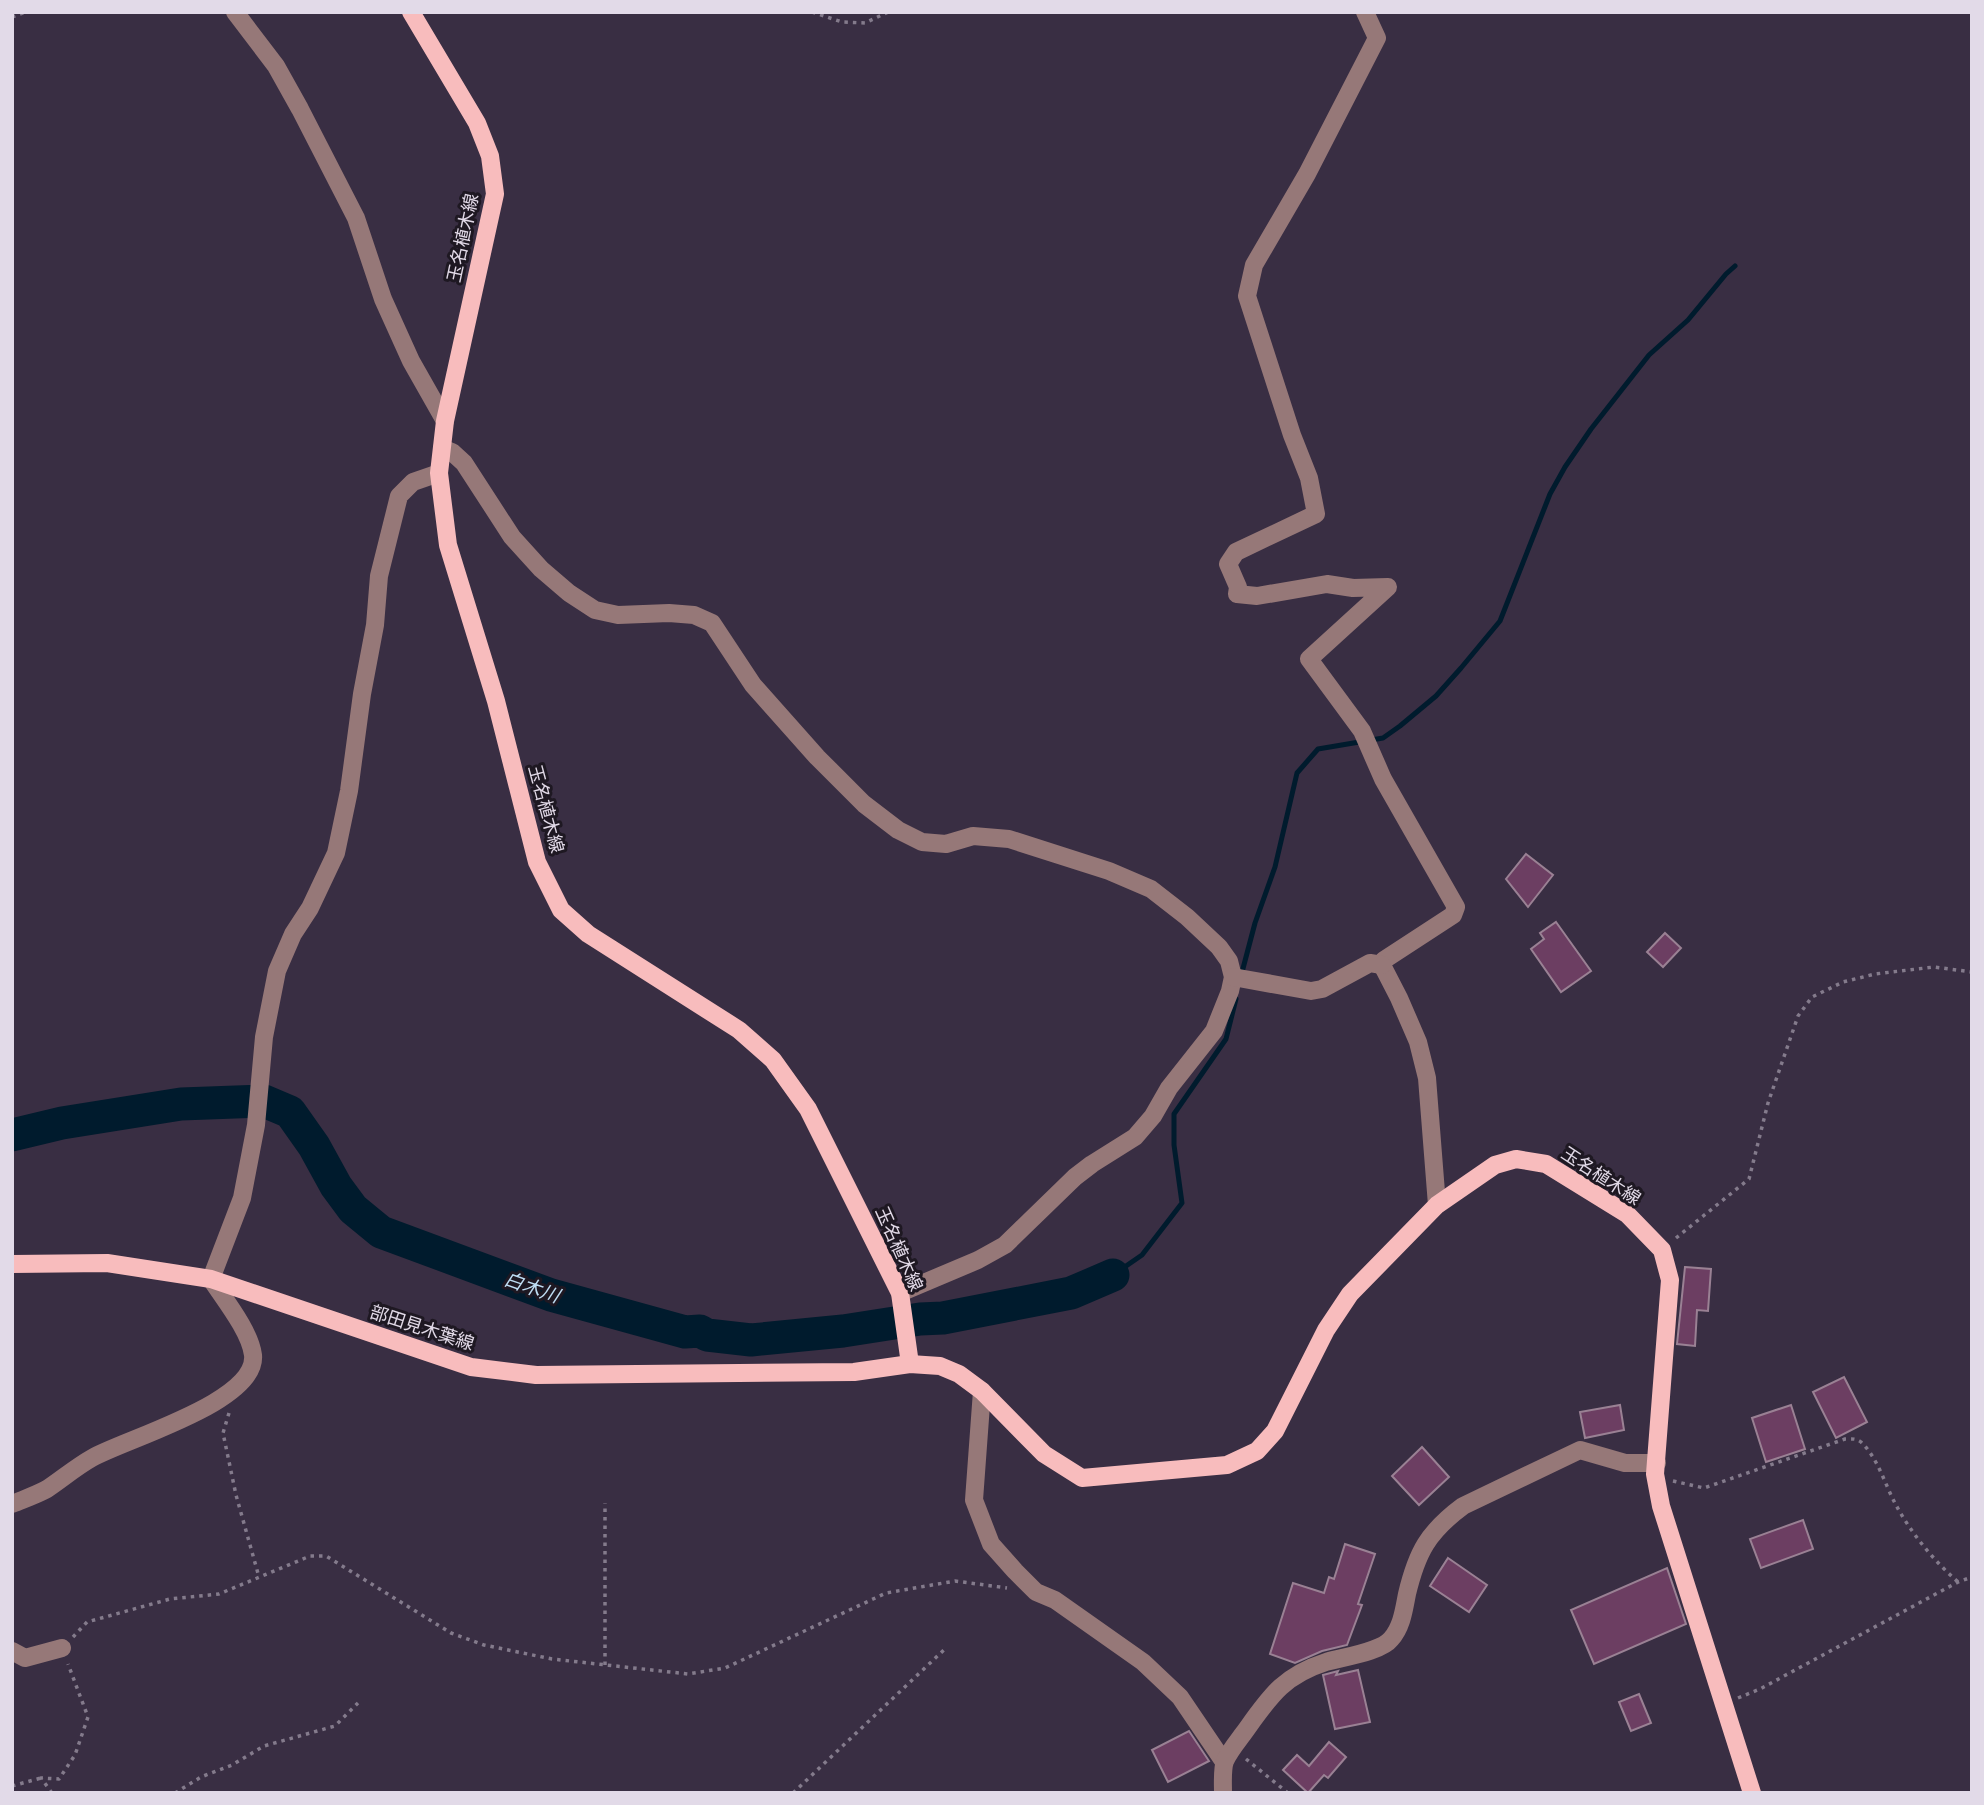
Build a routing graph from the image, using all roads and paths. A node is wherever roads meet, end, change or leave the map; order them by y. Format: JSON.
{"nodes":[{"id":1,"x":26,"y":12,"type":"edge"},
{"id":2,"x":235,"y":12,"type":"edge"},
{"id":3,"x":411,"y":12,"type":"edge"},
{"id":4,"x":812,"y":12,"type":"edge"},
{"id":5,"x":888,"y":12,"type":"edge"},
{"id":6,"x":1365,"y":12,"type":"edge"},
{"id":7,"x":12,"y":17,"type":"edge"},
{"id":8,"x":445,"y":421,"type":"junction"},
{"id":9,"x":442,"y":448,"type":"junction"},
{"id":10,"x":439,"y":473,"type":"junction"},
{"id":11,"x":1382,"y":965,"type":"junction"},
{"id":12,"x":1972,"y":972,"type":"edge"},
{"id":13,"x":1233,"y":977,"type":"junction"},
{"id":14,"x":1437,"y":1205,"type":"junction"},
{"id":15,"x":1662,"y":1250,"type":"junction"},
{"id":16,"x":12,"y":1264,"type":"edge"},
{"id":17,"x":211,"y":1279,"type":"junction"},
{"id":18,"x":901,"y":1299,"type":"junction"},
{"id":19,"x":910,"y":1364,"type":"junction"},
{"id":20,"x":237,"y":1386,"type":"junction"},
{"id":21,"x":982,"y":1391,"type":"junction"},
{"id":22,"x":1656,"y":1469,"type":"junction"},
{"id":23,"x":606,"y":1503,"type":"dead end"},
{"id":24,"x":12,"y":1504,"type":"edge"},
{"id":25,"x":259,"y":1577,"type":"junction"},
{"id":26,"x":1972,"y":1577,"type":"edge"},
{"id":27,"x":1958,"y":1582,"type":"junction"},
{"id":28,"x":1037,"y":1591,"type":"junction"},
{"id":29,"x":947,"y":1647,"type":"dead end"},
{"id":30,"x":62,"y":1648,"type":"junction"},
{"id":31,"x":12,"y":1651,"type":"edge"},
{"id":32,"x":605,"y":1665,"type":"junction"},
{"id":33,"x":358,"y":1703,"type":"dead end"},
{"id":34,"x":1723,"y":1703,"type":"junction"},
{"id":35,"x":1229,"y":1755,"type":"junction"},
{"id":36,"x":41,"y":1778,"type":"junction"},
{"id":37,"x":12,"y":1786,"type":"edge"},
{"id":38,"x":52,"y":1793,"type":"edge"},
{"id":39,"x":175,"y":1793,"type":"edge"},
{"id":40,"x":793,"y":1793,"type":"edge"},
{"id":41,"x":1223,"y":1793,"type":"edge"},
{"id":42,"x":1288,"y":1793,"type":"edge"},
{"id":43,"x":1752,"y":1793,"type":"edge"}],
"edges":[{"from":1,"to":7,"type":"path"},
{"from":2,"to":8,"type":"street"},
{"from":3,"to":8,"type":"main road","name":"玉名植木線"},
{"from":4,"to":5,"type":"path"},
{"from":6,"to":11,"type":"street"},
{"from":8,"to":9,"type":"main road","name":"玉名植木線"},
{"from":9,"to":10,"type":"main road","name":"玉名植木線"},
{"from":9,"to":13,"type":"street"},
{"from":10,"to":17,"type":"street"},
{"from":10,"to":18,"type":"main road","name":"玉名植木線"},
{"from":11,"to":13,"type":"street"},
{"from":11,"to":14,"type":"street"},
{"from":12,"to":15,"type":"path"},
{"from":13,"to":18,"type":"street"},
{"from":14,"to":15,"type":"main road","name":"玉名植木線"},
{"from":14,"to":21,"type":"main road","name":"玉名植木線"},
{"from":15,"to":22,"type":"main road"},
{"from":16,"to":17,"type":"main road","name":"部田見木葉線"},
{"from":17,"to":19,"type":"main road","name":"部田見木葉線"},
{"from":17,"to":20,"type":"street"},
{"from":18,"to":19,"type":"main road","name":"玉名植木線"},
{"from":19,"to":21,"type":"main road","name":"玉名植木線"},
{"from":20,"to":24,"type":"street"},
{"from":20,"to":25,"type":"path"},
{"from":21,"to":28,"type":"street"},
{"from":22,"to":27,"type":"path"},
{"from":22,"to":34,"type":"main road"},
{"from":22,"to":35,"type":"street"},
{"from":23,"to":32,"type":"path"},
{"from":25,"to":30,"type":"path"},
{"from":25,"to":32,"type":"path"},
{"from":26,"to":27,"type":"path"},
{"from":27,"to":34,"type":"path"},
{"from":28,"to":32,"type":"path"},
{"from":28,"to":35,"type":"street"},
{"from":29,"to":40,"type":"path"},
{"from":30,"to":31,"type":"street"},
{"from":30,"to":36,"type":"path"},
{"from":33,"to":39,"type":"path"},
{"from":34,"to":43,"type":"main road"},
{"from":35,"to":41,"type":"street"},
{"from":35,"to":42,"type":"path"},
{"from":36,"to":37,"type":"path"},
{"from":36,"to":38,"type":"path"}]}
